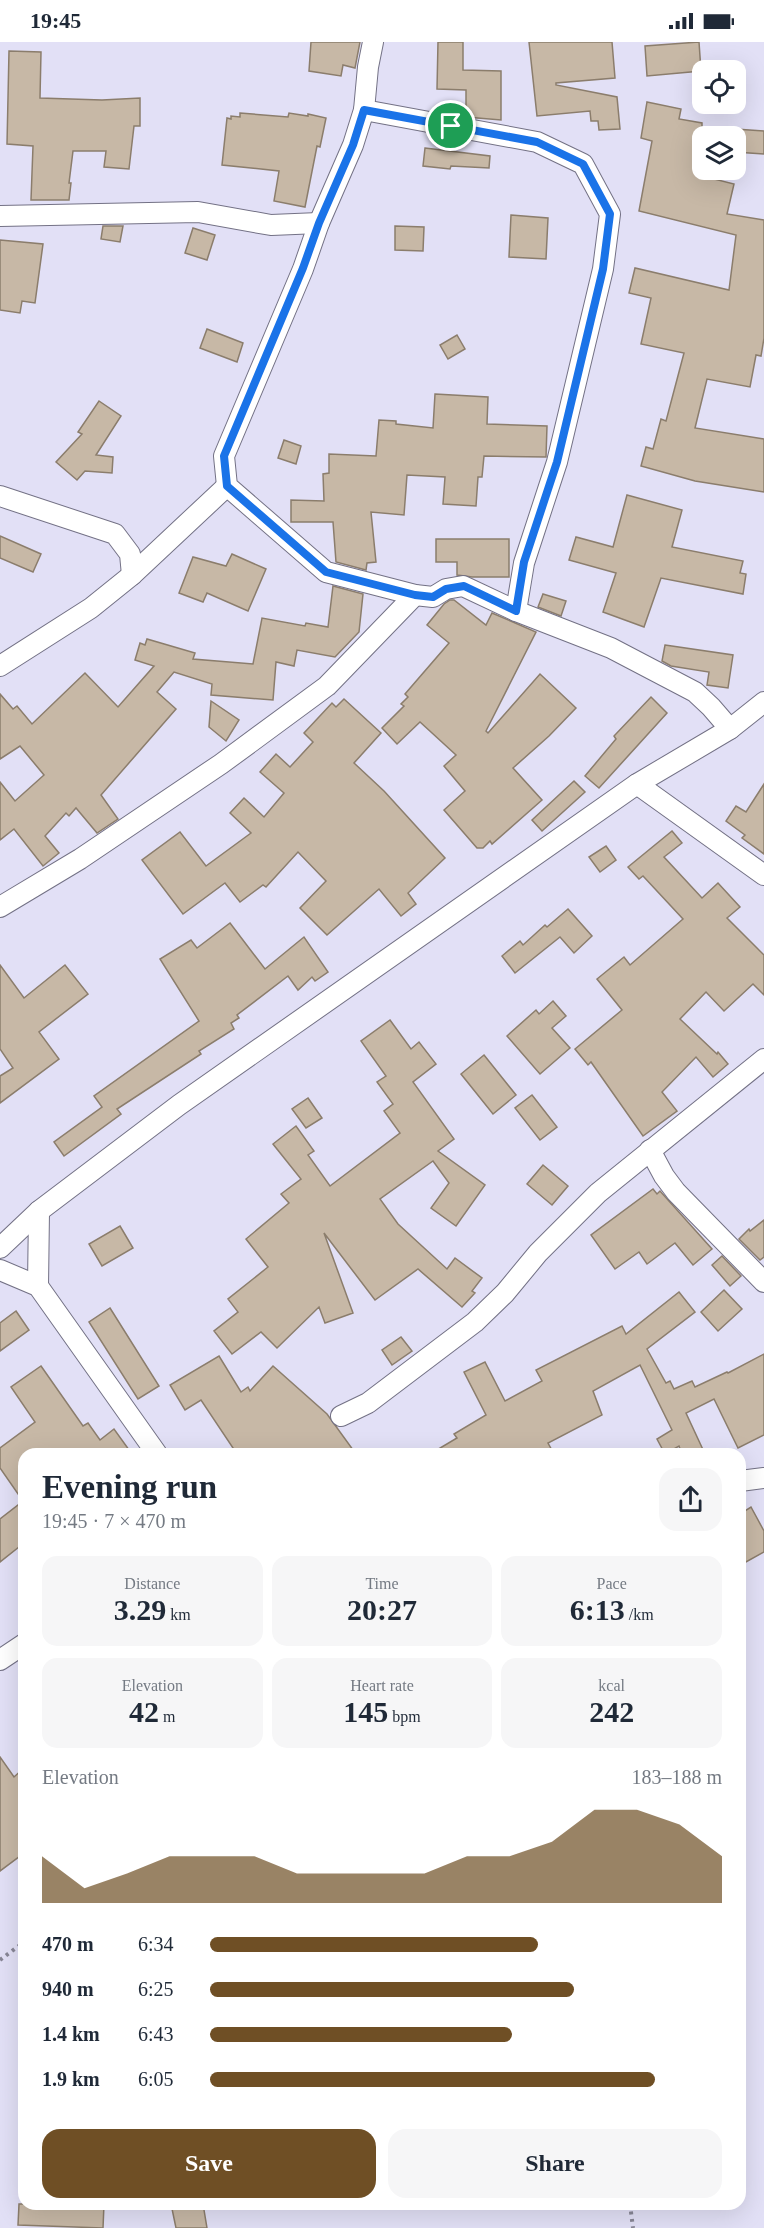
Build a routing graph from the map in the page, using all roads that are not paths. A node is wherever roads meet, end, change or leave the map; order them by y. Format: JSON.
{"nodes":[{"id":1,"x":373,"y":42,"type":"edge"},
{"id":2,"x":364,"y":110,"type":"junction"},
{"id":3,"x":0,"y":216,"type":"edge"},
{"id":4,"x":319,"y":223,"type":"junction"},
{"id":5,"x":227,"y":486,"type":"junction"},
{"id":6,"x":0,"y":496,"type":"edge"},
{"id":7,"x":132,"y":575,"type":"junction"},
{"id":8,"x":415,"y":595,"type":"junction"},
{"id":9,"x":516,"y":611,"type":"junction"},
{"id":10,"x":0,"y":666,"type":"edge"},
{"id":11,"x":764,"y":702,"type":"edge"},
{"id":12,"x":730,"y":729,"type":"junction"},
{"id":13,"x":637,"y":784,"type":"junction"},
{"id":14,"x":764,"y":875,"type":"edge"},
{"id":15,"x":0,"y":907,"type":"edge"},
{"id":16,"x":764,"y":1059,"type":"edge"},
{"id":17,"x":650,"y":1150,"type":"junction"},
{"id":18,"x":39,"y":1211,"type":"junction"},
{"id":19,"x":0,"y":1248,"type":"edge"},
{"id":20,"x":0,"y":1270,"type":"edge"},
{"id":21,"x":764,"y":1281,"type":"edge"},
{"id":22,"x":38,"y":1287,"type":"junction"},
{"id":23,"x":341,"y":1416,"type":"dead end"},
{"id":24,"x":153,"y":1448,"type":"edge"},
{"id":25,"x":764,"y":1478,"type":"edge"},
{"id":26,"x":746,"y":1480,"type":"edge"},
{"id":27,"x":18,"y":1648,"type":"edge"},
{"id":28,"x":0,"y":1660,"type":"edge"}],
"edges":[{"from":1,"to":2,"type":"street"},
{"from":2,"to":4,"type":"street"},
{"from":2,"to":9,"type":"street"},
{"from":3,"to":4,"type":"street"},
{"from":4,"to":5,"type":"street"},
{"from":5,"to":7,"type":"street"},
{"from":5,"to":8,"type":"street"},
{"from":6,"to":7,"type":"street"},
{"from":7,"to":10,"type":"street"},
{"from":8,"to":9,"type":"street"},
{"from":8,"to":15,"type":"street"},
{"from":9,"to":12,"type":"street"},
{"from":11,"to":12,"type":"street"},
{"from":12,"to":13,"type":"street"},
{"from":13,"to":14,"type":"street"},
{"from":13,"to":18,"type":"street"},
{"from":16,"to":17,"type":"street"},
{"from":17,"to":21,"type":"street"},
{"from":17,"to":23,"type":"street"},
{"from":18,"to":19,"type":"street"},
{"from":18,"to":22,"type":"street"},
{"from":20,"to":22,"type":"street"},
{"from":22,"to":24,"type":"street"},
{"from":25,"to":26,"type":"street"},
{"from":27,"to":28,"type":"street"}]}
